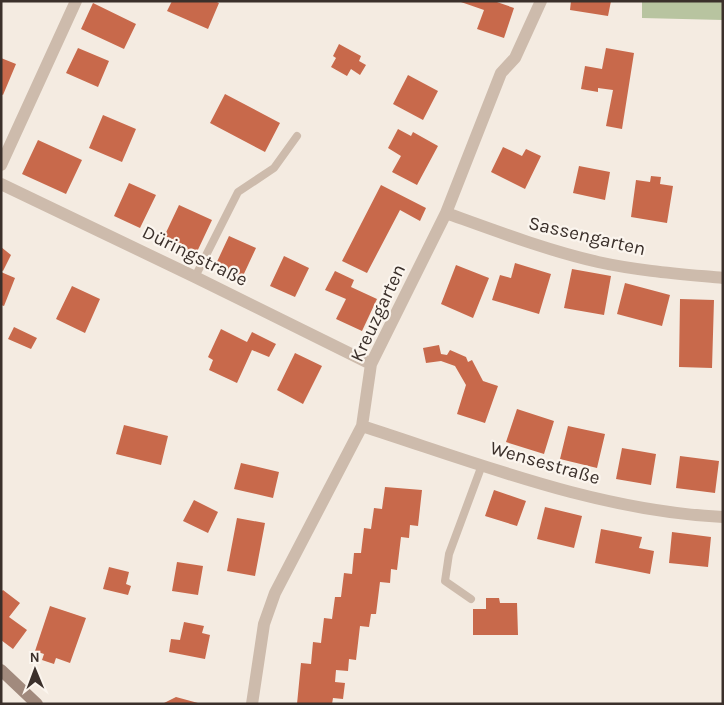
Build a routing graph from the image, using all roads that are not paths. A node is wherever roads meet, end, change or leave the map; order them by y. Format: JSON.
{"nodes":[{"id":1,"x":76,"y":1,"type":"edge"},
{"id":2,"x":541,"y":1,"type":"edge"},
{"id":3,"x":297,"y":136,"type":"dead end"},
{"id":4,"x":1,"y":166,"type":"edge"},
{"id":5,"x":1,"y":184,"type":"edge"},
{"id":6,"x":446,"y":213,"type":"junction"},
{"id":7,"x":195,"y":277,"type":"junction"},
{"id":8,"x":723,"y":278,"type":"edge"},
{"id":9,"x":371,"y":364,"type":"junction"},
{"id":10,"x":362,"y":426,"type":"junction"},
{"id":11,"x":482,"y":464,"type":"junction"},
{"id":12,"x":723,"y":517,"type":"edge"},
{"id":13,"x":471,"y":599,"type":"dead end"},
{"id":14,"x":1,"y":670,"type":"edge"},
{"id":15,"x":37,"y":704,"type":"edge"},
{"id":16,"x":252,"y":704,"type":"edge"}],
"edges":[{"from":1,"to":4,"type":"street"},
{"from":2,"to":6,"type":"street","name":"Kreuzgarten"},
{"from":3,"to":7,"type":"lane"},
{"from":5,"to":7,"type":"street","name":"Düringstraße"},
{"from":6,"to":8,"type":"street","name":"Sassengarten"},
{"from":6,"to":9,"type":"street","name":"Kreuzgarten"},
{"from":7,"to":9,"type":"street","name":"Düringstraße"},
{"from":9,"to":10,"type":"street","name":"Kreuzgarten"},
{"from":10,"to":11,"type":"street","name":"Wensestraße"},
{"from":10,"to":16,"type":"street","name":"Kreuzgarten"},
{"from":11,"to":12,"type":"street","name":"Wensestraße"},
{"from":11,"to":13,"type":"lane"},
{"from":14,"to":15,"type":"street"}]}
